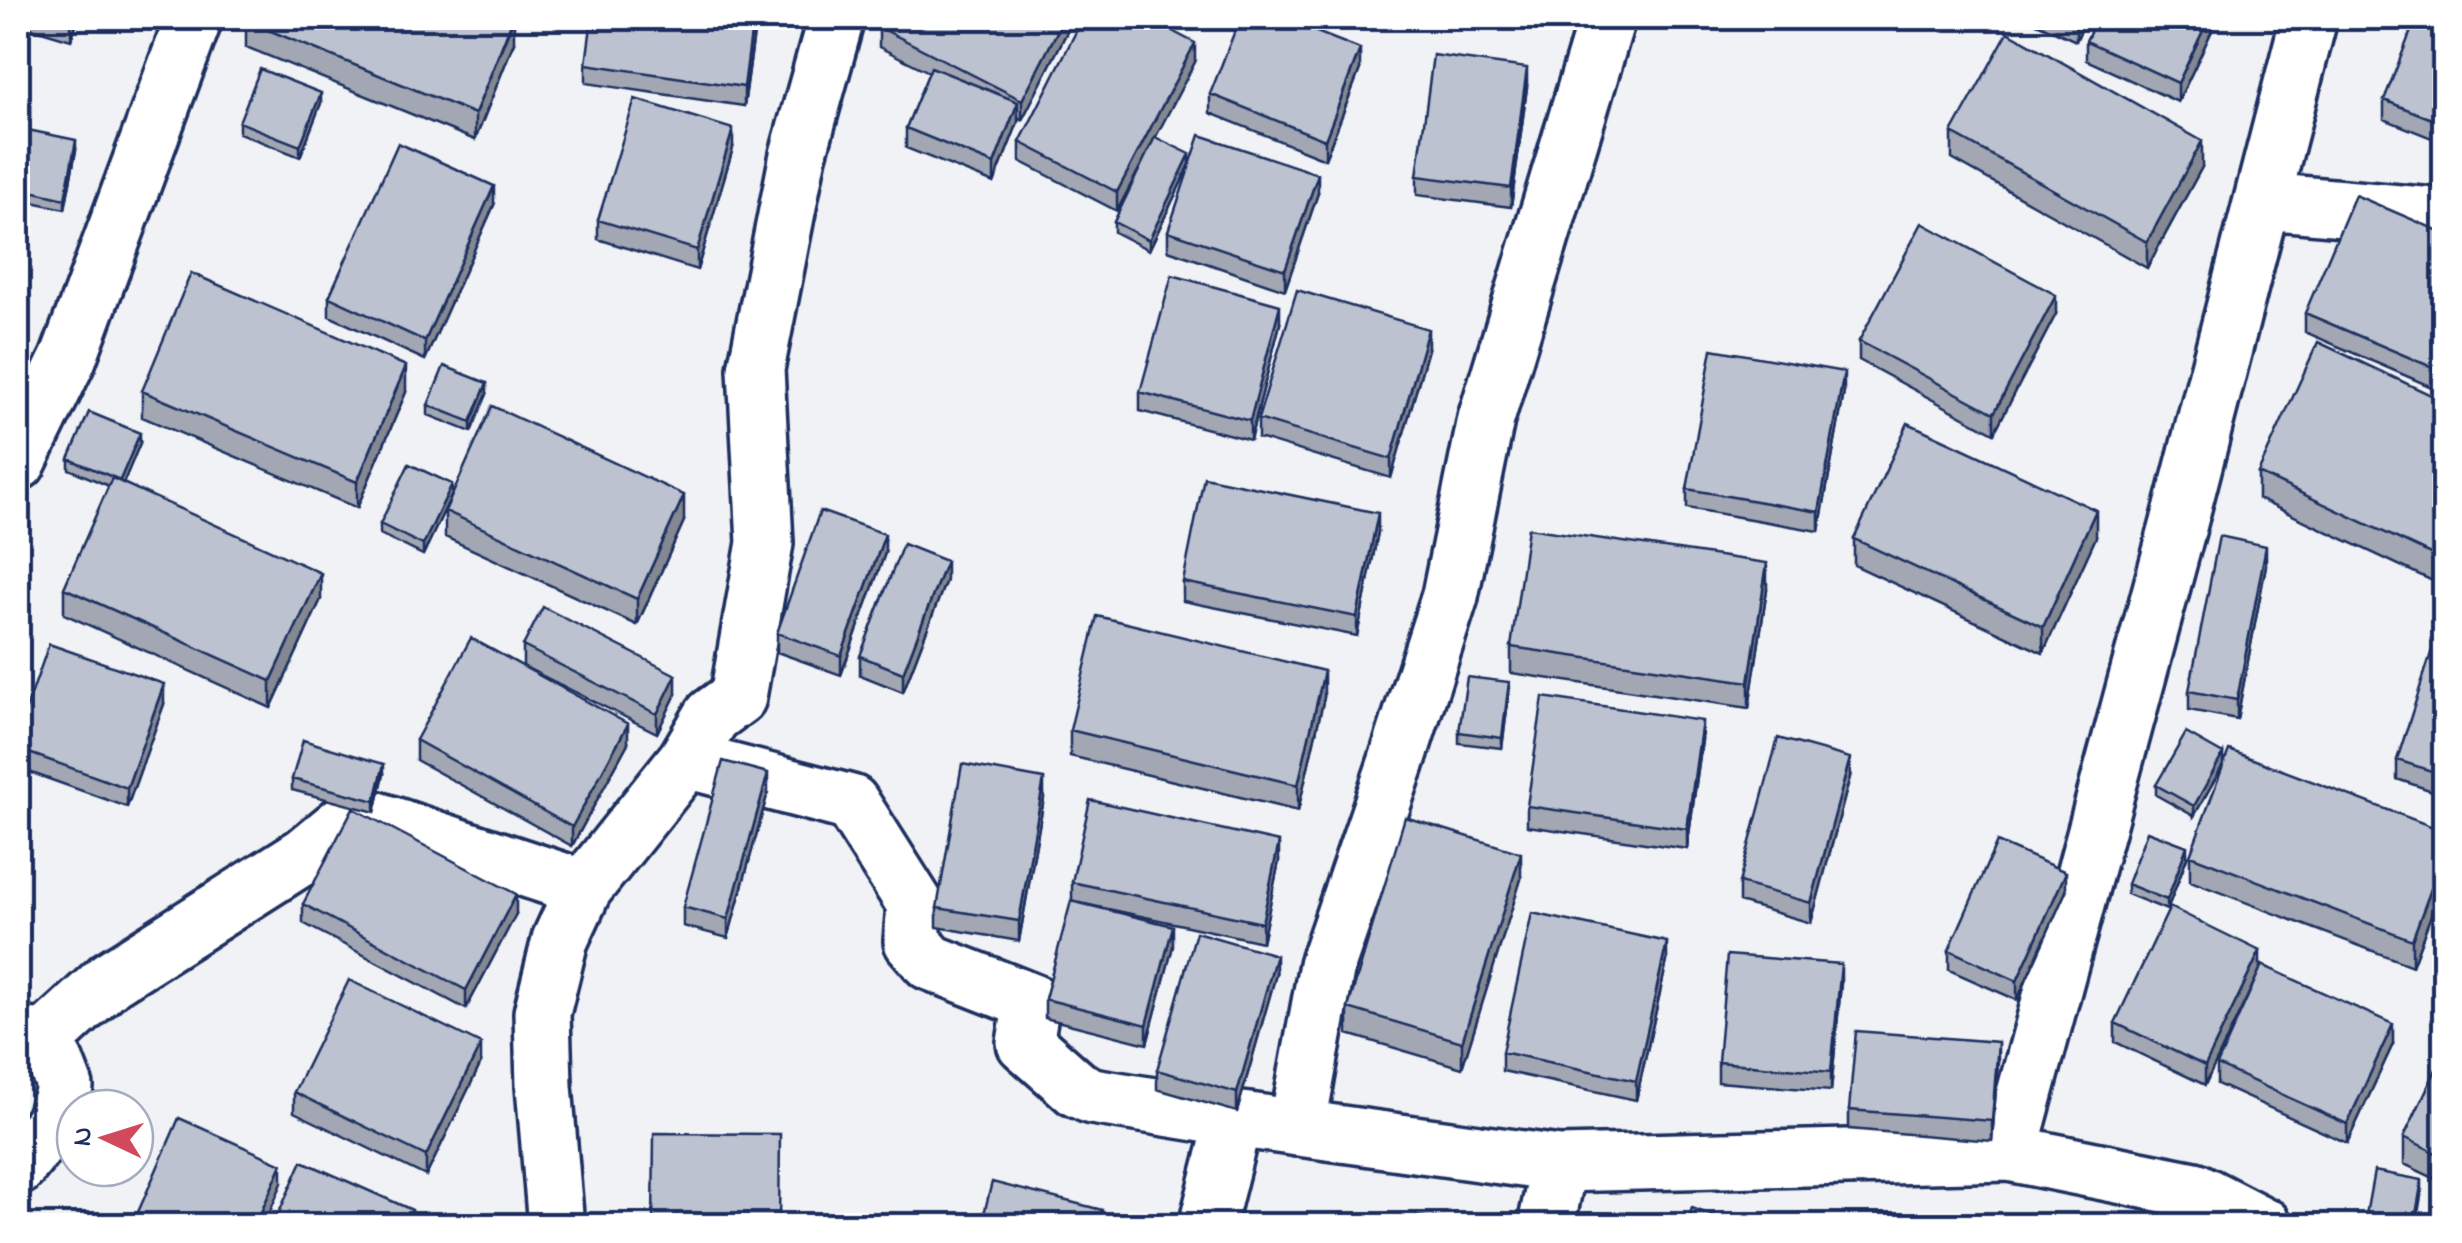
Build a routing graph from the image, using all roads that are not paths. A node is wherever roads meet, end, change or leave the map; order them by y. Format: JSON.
{"nodes":[{"id":1,"x":194,"y":18,"type":"edge"},
{"id":2,"x":836,"y":18,"type":"edge"},
{"id":3,"x":1606,"y":18,"type":"edge"},
{"id":4,"x":2309,"y":18,"type":"edge"},
{"id":5,"x":2264,"y":200,"type":"junction"},
{"id":6,"x":2444,"y":217,"type":"edge"},
{"id":7,"x":18,"y":462,"type":"edge"},
{"id":8,"x":686,"y":760,"type":"junction"},
{"id":9,"x":584,"y":888,"type":"junction"},
{"id":10,"x":32,"y":1037,"type":"edge"},
{"id":11,"x":1234,"y":1119,"type":"junction"},
{"id":12,"x":1297,"y":1128,"type":"junction"},
{"id":13,"x":2009,"y":1153,"type":"junction"},
{"id":14,"x":1560,"y":1164,"type":"junction"},
{"id":15,"x":18,"y":1167,"type":"edge"},
{"id":16,"x":556,"y":1226,"type":"edge"},
{"id":17,"x":1207,"y":1226,"type":"edge"},
{"id":18,"x":1546,"y":1226,"type":"edge"},
{"id":19,"x":2264,"y":1226,"type":"edge"}],
"edges":[{"from":1,"to":7,"type":"street"},
{"from":2,"to":8,"type":"street"},
{"from":3,"to":12,"type":"street"},
{"from":4,"to":5,"type":"street"},
{"from":5,"to":6,"type":"street"},
{"from":5,"to":13,"type":"street"},
{"from":8,"to":9,"type":"street"},
{"from":8,"to":11,"type":"street"},
{"from":9,"to":10,"type":"street"},
{"from":9,"to":16,"type":"street"},
{"from":10,"to":15,"type":"street"},
{"from":11,"to":12,"type":"street"},
{"from":11,"to":17,"type":"street"},
{"from":12,"to":14,"type":"street"},
{"from":13,"to":14,"type":"street"},
{"from":13,"to":19,"type":"street"},
{"from":14,"to":18,"type":"street"}]}
